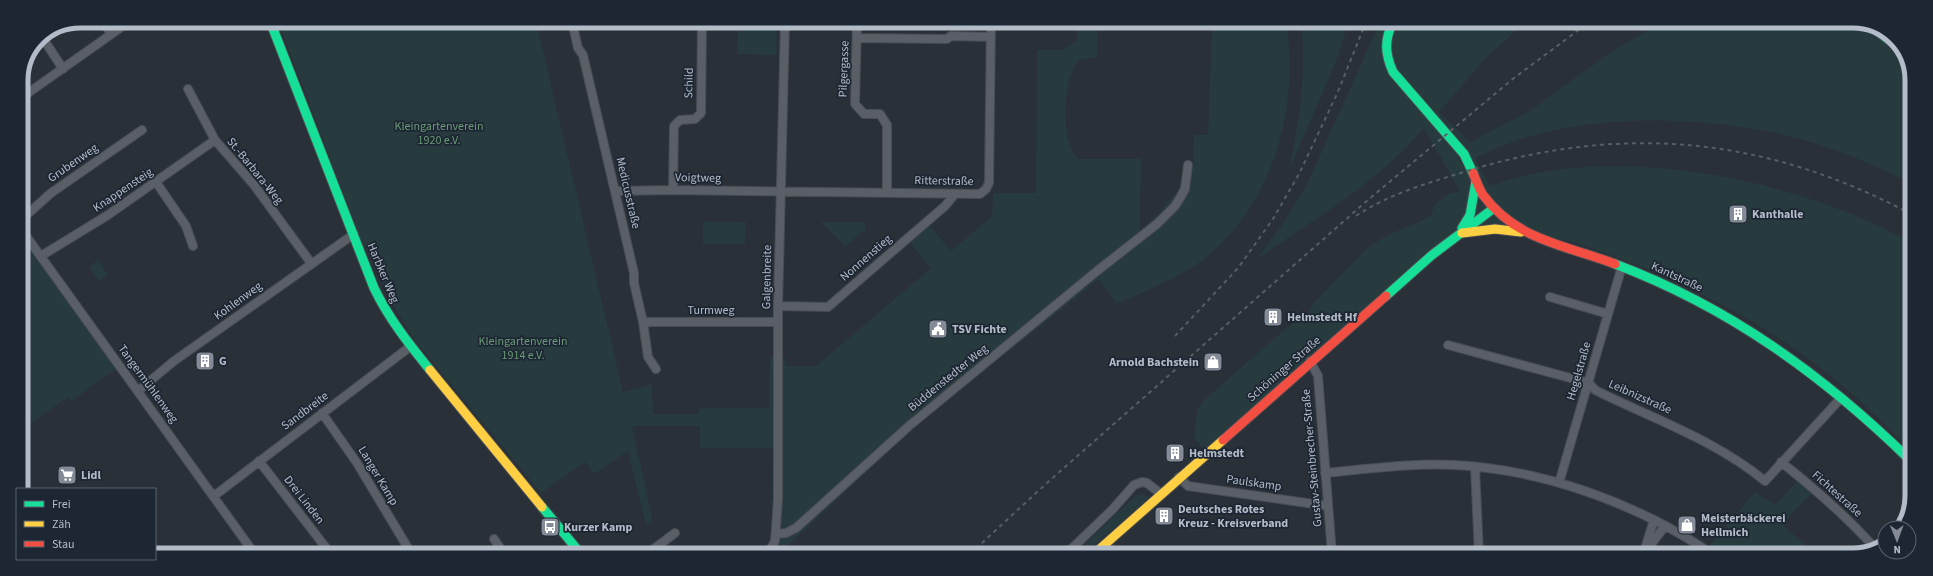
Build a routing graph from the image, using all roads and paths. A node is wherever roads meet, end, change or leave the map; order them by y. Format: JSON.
{"nodes":[{"id":1,"x":107,"y":28,"type":"edge"},
{"id":2,"x":120,"y":28,"type":"edge"},
{"id":3,"x":273,"y":28,"type":"edge"},
{"id":4,"x":573,"y":28,"type":"edge"},
{"id":5,"x":702,"y":28,"type":"edge"},
{"id":6,"x":785,"y":28,"type":"edge"},
{"id":7,"x":858,"y":28,"type":"edge"},
{"id":8,"x":991,"y":28,"type":"edge"},
{"id":9,"x":1390,"y":28,"type":"edge"},
{"id":10,"x":111,"y":34,"type":"junction"},
{"id":11,"x":991,"y":37,"type":"junction"},
{"id":12,"x":857,"y":38,"type":"junction"},
{"id":13,"x":45,"y":42,"type":"edge"},
{"id":14,"x":63,"y":69,"type":"junction"},
{"id":15,"x":188,"y":89,"type":"dead end"},
{"id":16,"x":28,"y":93,"type":"edge"},
{"id":17,"x":142,"y":130,"type":"dead end"},
{"id":18,"x":215,"y":140,"type":"junction"},
{"id":19,"x":1188,"y":165,"type":"dead end"},
{"id":20,"x":1476,"y":181,"type":"junction"},
{"id":21,"x":156,"y":182,"type":"junction"},
{"id":22,"x":674,"y":190,"type":"junction"},
{"id":23,"x":615,"y":191,"type":"junction"},
{"id":24,"x":781,"y":191,"type":"junction"},
{"id":25,"x":887,"y":192,"type":"junction"},
{"id":26,"x":955,"y":194,"type":"junction"},
{"id":27,"x":1494,"y":208,"type":"junction"},
{"id":28,"x":28,"y":214,"type":"edge"},
{"id":29,"x":1524,"y":233,"type":"junction"},
{"id":30,"x":354,"y":234,"type":"junction"},
{"id":31,"x":1458,"y":234,"type":"junction"},
{"id":32,"x":28,"y":238,"type":"edge"},
{"id":33,"x":193,"y":246,"type":"dead end"},
{"id":34,"x":41,"y":256,"type":"junction"},
{"id":35,"x":311,"y":263,"type":"junction"},
{"id":36,"x":1622,"y":266,"type":"junction"},
{"id":37,"x":1550,"y":297,"type":"dead end"},
{"id":38,"x":778,"y":306,"type":"junction"},
{"id":39,"x":1608,"y":314,"type":"junction"},
{"id":40,"x":643,"y":322,"type":"junction"},
{"id":41,"x":778,"y":322,"type":"junction"},
{"id":42,"x":1448,"y":345,"type":"dead end"},
{"id":43,"x":410,"y":346,"type":"junction"},
{"id":44,"x":1310,"y":361,"type":"junction"},
{"id":45,"x":656,"y":369,"type":"dead end"},
{"id":46,"x":1588,"y":383,"type":"junction"},
{"id":47,"x":138,"y":391,"type":"junction"},
{"id":48,"x":1841,"y":398,"type":"junction"},
{"id":49,"x":322,"y":412,"type":"junction"},
{"id":50,"x":1905,"y":455,"type":"edge"},
{"id":51,"x":259,"y":461,"type":"junction"},
{"id":52,"x":1781,"y":462,"type":"junction"},
{"id":53,"x":1475,"y":467,"type":"junction"},
{"id":54,"x":1325,"y":473,"type":"junction"},
{"id":55,"x":1179,"y":478,"type":"junction"},
{"id":56,"x":1559,"y":483,"type":"junction"},
{"id":57,"x":1161,"y":494,"type":"junction"},
{"id":58,"x":214,"y":496,"type":"junction"},
{"id":59,"x":1328,"y":506,"type":"junction"},
{"id":60,"x":1654,"y":520,"type":"junction"},
{"id":61,"x":1665,"y":526,"type":"junction"},
{"id":62,"x":675,"y":532,"type":"dead end"},
{"id":63,"x":776,"y":534,"type":"junction"},
{"id":64,"x":494,"y":539,"type":"dead end"},
{"id":65,"x":1872,"y":544,"type":"edge"},
{"id":66,"x":250,"y":548,"type":"edge"},
{"id":67,"x":326,"y":548,"type":"edge"},
{"id":68,"x":408,"y":548,"type":"edge"},
{"id":69,"x":500,"y":548,"type":"edge"},
{"id":70,"x":576,"y":548,"type":"edge"},
{"id":71,"x":654,"y":548,"type":"edge"},
{"id":72,"x":772,"y":548,"type":"edge"},
{"id":73,"x":1072,"y":548,"type":"edge"},
{"id":74,"x":1101,"y":548,"type":"edge"},
{"id":75,"x":1332,"y":548,"type":"edge"},
{"id":76,"x":1479,"y":548,"type":"edge"},
{"id":77,"x":1645,"y":548,"type":"edge"},
{"id":78,"x":1648,"y":548,"type":"edge"},
{"id":79,"x":1701,"y":548,"type":"edge"}],
"edges":[{"from":1,"to":10,"type":"street"},
{"from":2,"to":10,"type":"street"},
{"from":3,"to":30,"type":"main road","name":"Harbker Weg"},
{"from":4,"to":23,"type":"street","name":"Medicusstraße"},
{"from":5,"to":22,"type":"street","name":"Schild"},
{"from":6,"to":24,"type":"street","name":"Galgenbreite"},
{"from":7,"to":12,"type":"street","name":"Pilgergasse"},
{"from":8,"to":11,"type":"street","name":"Ritterstraße"},
{"from":9,"to":20,"type":"main road","name":"Kantstraße"},
{"from":10,"to":14,"type":"street"},
{"from":11,"to":12,"type":"street"},
{"from":11,"to":26,"type":"street","name":"Ritterstraße"},
{"from":12,"to":25,"type":"street","name":"Pilgergasse"},
{"from":13,"to":14,"type":"street"},
{"from":14,"to":16,"type":"street"},
{"from":15,"to":18,"type":"street","name":"St.-Barbara-Weg"},
{"from":17,"to":28,"type":"street","name":"Grubenweg"},
{"from":18,"to":21,"type":"street","name":"Knappensteig"},
{"from":18,"to":35,"type":"street","name":"St.-Barbara-Weg"},
{"from":19,"to":63,"type":"street","name":"Büddenstedter Weg"},
{"from":20,"to":27,"type":"main road","name":"Kantstraße"},
{"from":20,"to":31,"type":"main road"},
{"from":21,"to":33,"type":"street"},
{"from":21,"to":34,"type":"street","name":"Knappensteig"},
{"from":22,"to":23,"type":"street","name":"Voigtweg"},
{"from":22,"to":24,"type":"street","name":"Voigtweg"},
{"from":23,"to":40,"type":"street","name":"Medicusstraße"},
{"from":24,"to":25,"type":"street","name":"Ritterstraße"},
{"from":24,"to":38,"type":"street","name":"Galgenbreite"},
{"from":25,"to":26,"type":"street","name":"Ritterstraße"},
{"from":26,"to":38,"type":"street","name":"Nonnenstieg"},
{"from":27,"to":29,"type":"main road","name":"Kantstraße"},
{"from":27,"to":31,"type":"main road","name":"Schöninger Straße"},
{"from":29,"to":31,"type":"main road"},
{"from":29,"to":36,"type":"main road","name":"Kantstraße"},
{"from":30,"to":35,"type":"street","name":"Kohlenweg"},
{"from":30,"to":43,"type":"main road","name":"Harbker Weg"},
{"from":31,"to":44,"type":"main road","name":"Schöninger Straße"},
{"from":32,"to":34,"type":"street","name":"Tangermühlenweg"},
{"from":34,"to":47,"type":"street","name":"Tangermühlenweg"},
{"from":35,"to":47,"type":"street","name":"Kohlenweg"},
{"from":36,"to":39,"type":"street","name":"Hegelstraße"},
{"from":36,"to":48,"type":"main road","name":"Kantstraße"},
{"from":37,"to":39,"type":"street"},
{"from":38,"to":41,"type":"street","name":"Galgenbreite"},
{"from":39,"to":46,"type":"street","name":"Hegelstraße"},
{"from":40,"to":41,"type":"street","name":"Turmweg"},
{"from":40,"to":45,"type":"street","name":"Medicusstraße"},
{"from":41,"to":63,"type":"street","name":"Galgenbreite"},
{"from":42,"to":46,"type":"street","name":"Leibnizstraße"},
{"from":43,"to":49,"type":"street","name":"Sandbreite"},
{"from":43,"to":70,"type":"main road","name":"Harbker Weg"},
{"from":44,"to":54,"type":"street","name":"Gustav-Steinbrecher-Straße"},
{"from":44,"to":55,"type":"main road","name":"Schöninger Straße"},
{"from":46,"to":52,"type":"street","name":"Leibnizstraße"},
{"from":46,"to":56,"type":"street","name":"Hegelstraße"},
{"from":47,"to":58,"type":"street","name":"Tangermühlenweg"},
{"from":48,"to":50,"type":"main road","name":"Kantstraße"},
{"from":48,"to":52,"type":"street"},
{"from":49,"to":51,"type":"street","name":"Sandbreite"},
{"from":49,"to":68,"type":"street","name":"Langer Kamp"},
{"from":51,"to":58,"type":"street","name":"Sandbreite"},
{"from":51,"to":67,"type":"street","name":"Drei Linden"},
{"from":52,"to":65,"type":"street","name":"Fichtestraße"},
{"from":53,"to":54,"type":"street"},
{"from":53,"to":56,"type":"street"},
{"from":53,"to":76,"type":"street"},
{"from":54,"to":59,"type":"street","name":"Gustav-Steinbrecher-Straße"},
{"from":55,"to":57,"type":"main road","name":"Schöninger Straße"},
{"from":55,"to":59,"type":"street","name":"Paulskamp"},
{"from":56,"to":60,"type":"street"},
{"from":57,"to":73,"type":"street"},
{"from":57,"to":74,"type":"main road","name":"Schöninger Straße"},
{"from":58,"to":66,"type":"street","name":"Tangermühlenweg"},
{"from":59,"to":75,"type":"street","name":"Gustav-Steinbrecher-Straße"},
{"from":60,"to":61,"type":"street"},
{"from":60,"to":77,"type":"street"},
{"from":61,"to":78,"type":"street"},
{"from":61,"to":79,"type":"street"},
{"from":62,"to":71,"type":"street"},
{"from":63,"to":72,"type":"street"},
{"from":64,"to":69,"type":"street"}]}
